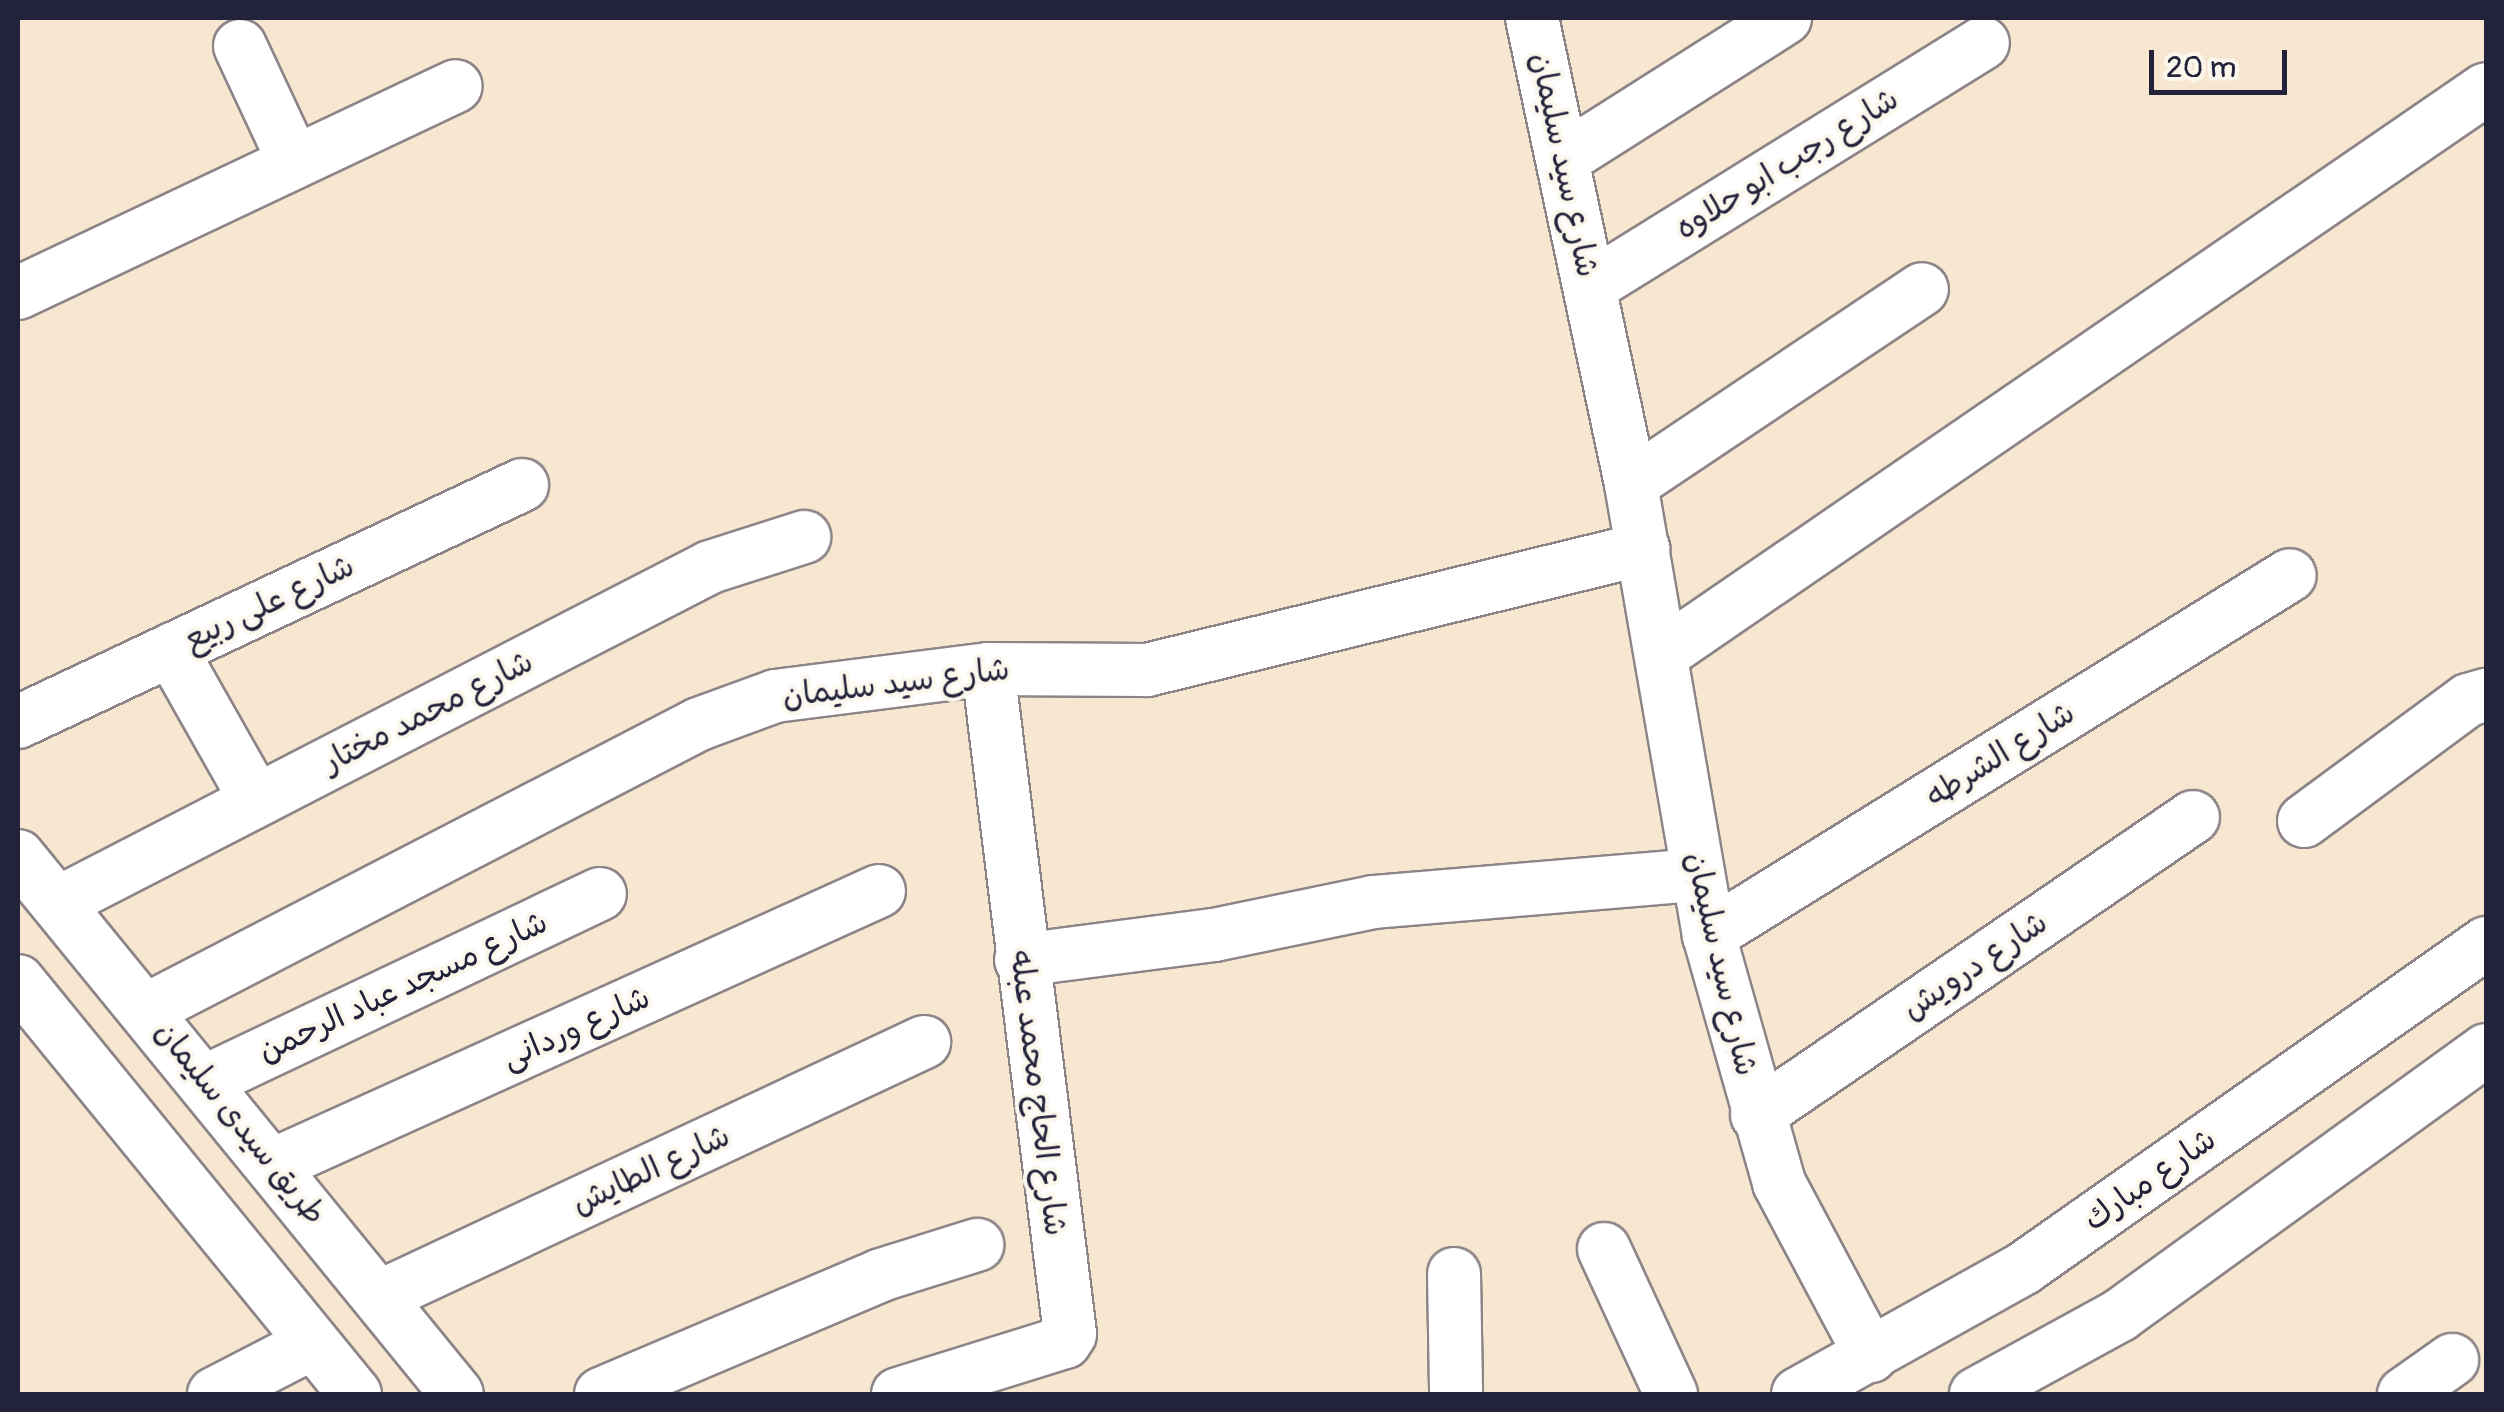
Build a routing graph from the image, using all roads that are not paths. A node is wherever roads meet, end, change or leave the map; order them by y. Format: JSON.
{"nodes":[{"id":1,"x":1532,"y":18,"type":"edge"},
{"id":2,"x":1785,"y":18,"type":"edge"},
{"id":3,"x":1983,"y":43,"type":"dead end"},
{"id":4,"x":240,"y":46,"type":"dead end"},
{"id":5,"x":456,"y":86,"type":"dead end"},
{"id":6,"x":2486,"y":89,"type":"edge"},
{"id":7,"x":1563,"y":159,"type":"junction"},
{"id":8,"x":294,"y":162,"type":"junction"},
{"id":9,"x":1591,"y":286,"type":"junction"},
{"id":10,"x":1922,"y":290,"type":"dead end"},
{"id":11,"x":18,"y":292,"type":"edge"},
{"id":12,"x":1631,"y":484,"type":"junction"},
{"id":13,"x":522,"y":485,"type":"dead end"},
{"id":14,"x":804,"y":538,"type":"dead end"},
{"id":15,"x":1642,"y":549,"type":"junction"},
{"id":16,"x":2290,"y":575,"type":"dead end"},
{"id":17,"x":170,"y":650,"type":"junction"},
{"id":18,"x":1661,"y":656,"type":"junction"},
{"id":19,"x":988,"y":669,"type":"junction"},
{"id":20,"x":2486,"y":695,"type":"edge"},
{"id":21,"x":18,"y":722,"type":"edge"},
{"id":22,"x":256,"y":800,"type":"junction"},
{"id":23,"x":2193,"y":818,"type":"dead end"},
{"id":24,"x":2304,"y":821,"type":"dead end"},
{"id":25,"x":18,"y":856,"type":"edge"},
{"id":26,"x":1698,"y":875,"type":"junction"},
{"id":27,"x":879,"y":891,"type":"dead end"},
{"id":28,"x":600,"y":894,"type":"dead end"},
{"id":29,"x":58,"y":903,"type":"junction"},
{"id":30,"x":1709,"y":935,"type":"junction"},
{"id":31,"x":2486,"y":942,"type":"edge"},
{"id":32,"x":1021,"y":960,"type":"junction"},
{"id":33,"x":18,"y":981,"type":"edge"},
{"id":34,"x":148,"y":1009,"type":"junction"},
{"id":35,"x":924,"y":1042,"type":"dead end"},
{"id":36,"x":2480,"y":1068,"type":"edge"},
{"id":37,"x":206,"y":1081,"type":"junction"},
{"id":38,"x":1756,"y":1115,"type":"junction"},
{"id":39,"x":273,"y":1165,"type":"junction"},
{"id":40,"x":976,"y":1246,"type":"dead end"},
{"id":41,"x":1604,"y":1249,"type":"dead end"},
{"id":42,"x":1454,"y":1274,"type":"dead end"},
{"id":43,"x":379,"y":1297,"type":"junction"},
{"id":44,"x":313,"y":1342,"type":"junction"},
{"id":45,"x":1871,"y":1356,"type":"junction"},
{"id":46,"x":2452,"y":1360,"type":"dead end"},
{"id":47,"x":214,"y":1394,"type":"edge"},
{"id":48,"x":356,"y":1394,"type":"edge"},
{"id":49,"x":457,"y":1394,"type":"edge"},
{"id":50,"x":601,"y":1394,"type":"edge"},
{"id":51,"x":898,"y":1394,"type":"edge"},
{"id":52,"x":1456,"y":1394,"type":"edge"},
{"id":53,"x":1671,"y":1394,"type":"edge"},
{"id":54,"x":1798,"y":1394,"type":"edge"},
{"id":55,"x":1976,"y":1394,"type":"edge"},
{"id":56,"x":2404,"y":1394,"type":"edge"}],
"edges":[{"from":1,"to":7,"type":"street","name":"شارع سيد سليمان"},
{"from":2,"to":7,"type":"street"},
{"from":3,"to":9,"type":"street","name":"شارع رجب ابو حلاوه"},
{"from":4,"to":8,"type":"street"},
{"from":5,"to":8,"type":"street"},
{"from":6,"to":18,"type":"street"},
{"from":7,"to":9,"type":"street","name":"شارع سيد سليمان"},
{"from":8,"to":11,"type":"street"},
{"from":9,"to":12,"type":"street","name":"شارع سيد سليمان"},
{"from":10,"to":12,"type":"street"},
{"from":12,"to":15,"type":"street","name":"شارع سيد سليمان"},
{"from":13,"to":17,"type":"street","name":"شارع على ربيع"},
{"from":14,"to":22,"type":"street","name":"شارع محمد مختار"},
{"from":15,"to":18,"type":"street","name":"شارع سيد سليمان"},
{"from":15,"to":19,"type":"street","name":"شارع سيد سليمان"},
{"from":16,"to":30,"type":"street","name":"شارع الشرطه"},
{"from":17,"to":21,"type":"street","name":"شارع على ربيع"},
{"from":17,"to":22,"type":"street"},
{"from":18,"to":26,"type":"street","name":"شارع سيد سليمان"},
{"from":19,"to":32,"type":"street","name":"شارع الحاج محمد عبله"},
{"from":19,"to":34,"type":"street","name":"شارع سيد سليمان"},
{"from":20,"to":24,"type":"street"},
{"from":22,"to":29,"type":"street","name":"شارع محمد مختار"},
{"from":23,"to":38,"type":"street","name":"شارع درويش"},
{"from":25,"to":29,"type":"street","name":"طريق سيدى سليمان"},
{"from":26,"to":30,"type":"street","name":"شارع سيد سليمان"},
{"from":26,"to":32,"type":"street"},
{"from":27,"to":39,"type":"street","name":"شارع وردانى"},
{"from":28,"to":37,"type":"street","name":"شارع مسجد عباد الرحمن"},
{"from":29,"to":34,"type":"street","name":"طريق سيدى سليمان"},
{"from":30,"to":38,"type":"street","name":"شارع سيد سليمان"},
{"from":31,"to":45,"type":"street","name":"شارع مبارك"},
{"from":32,"to":51,"type":"street","name":"شارع الحاج محمد عبله"},
{"from":33,"to":44,"type":"street"},
{"from":34,"to":37,"type":"street","name":"طريق سيدى سليمان"},
{"from":35,"to":43,"type":"street","name":"شارع الطايش"},
{"from":36,"to":55,"type":"street"},
{"from":37,"to":39,"type":"street","name":"طريق سيدى سليمان"},
{"from":38,"to":45,"type":"street","name":"شارع سيد سليمان"},
{"from":39,"to":43,"type":"street","name":"طريق سيدى سليمان"},
{"from":40,"to":50,"type":"street"},
{"from":41,"to":53,"type":"street"},
{"from":42,"to":52,"type":"street"},
{"from":43,"to":49,"type":"street","name":"طريق سيدى سليمان"},
{"from":44,"to":47,"type":"street"},
{"from":44,"to":48,"type":"street"},
{"from":45,"to":54,"type":"street","name":"شارع مبارك"},
{"from":46,"to":56,"type":"street"}]}
